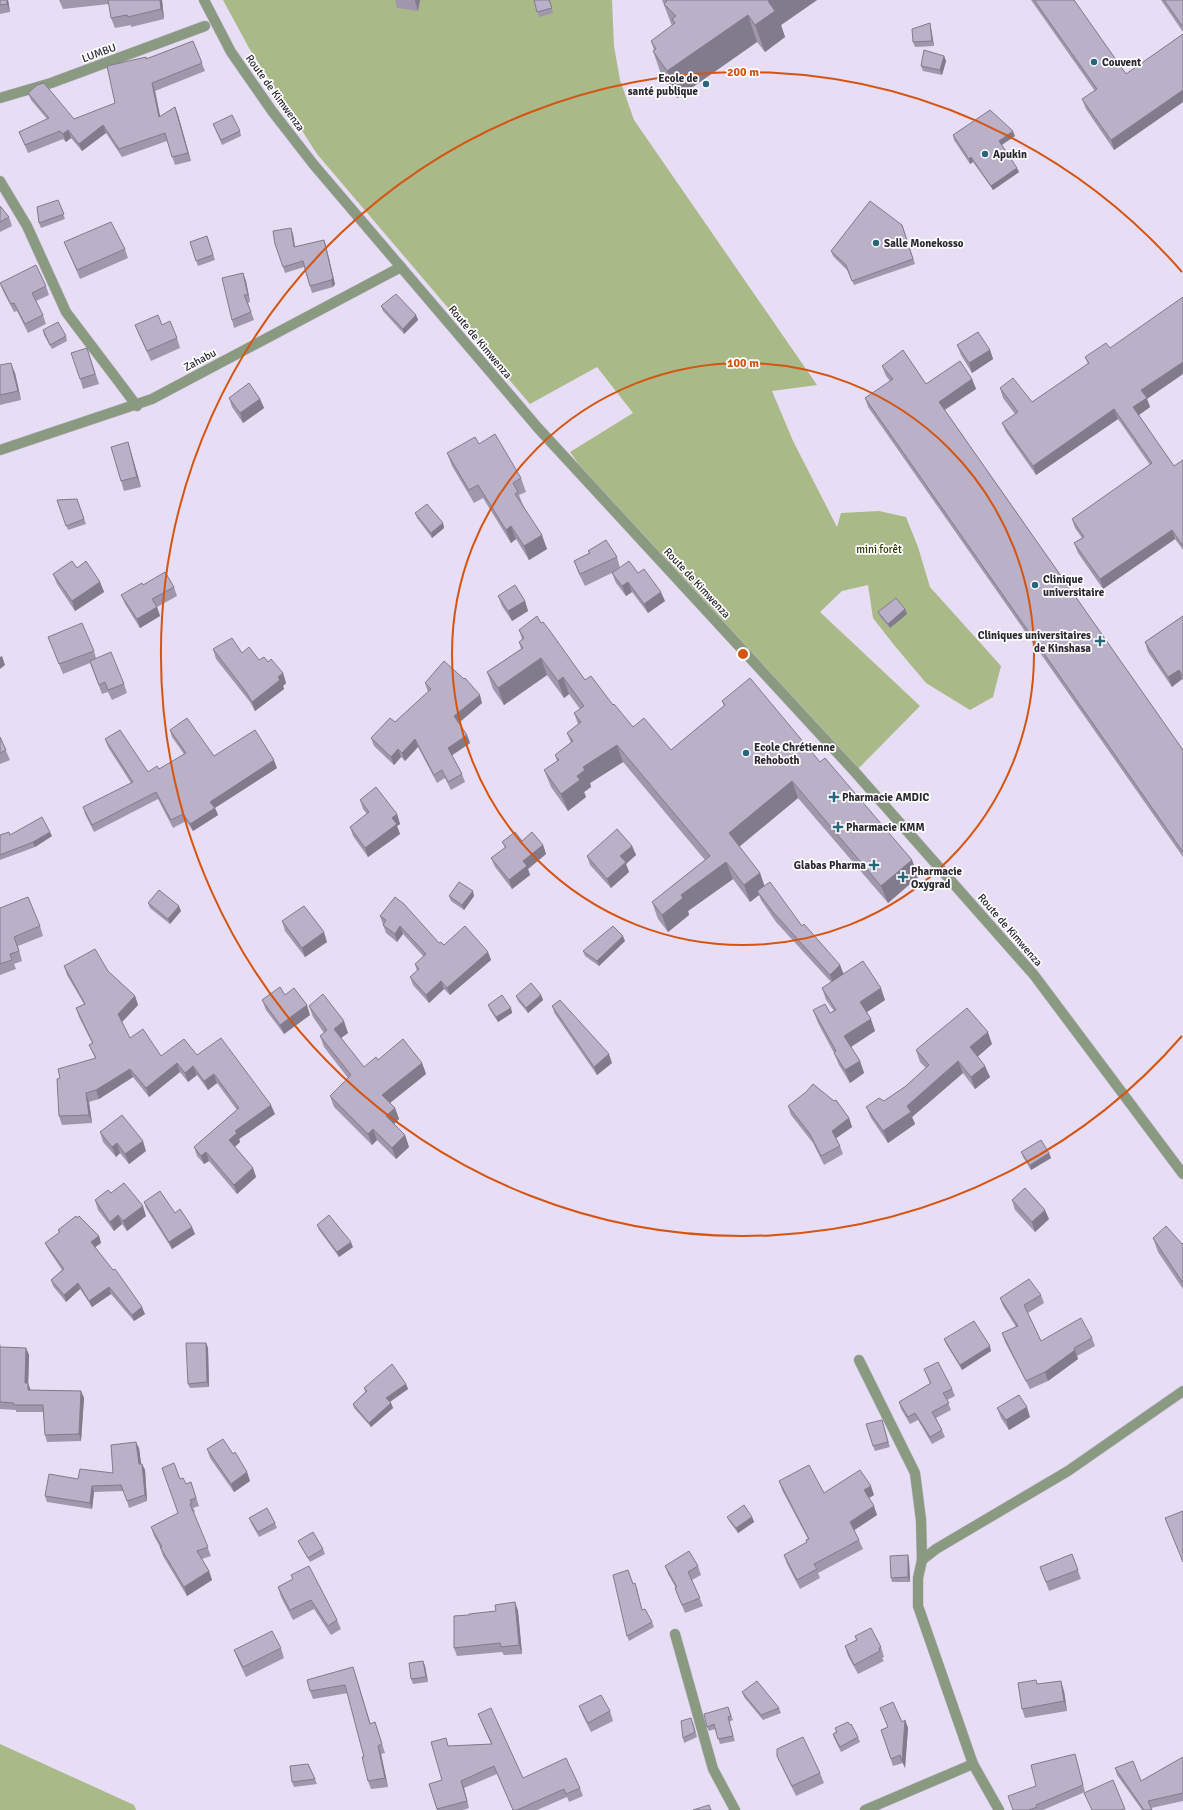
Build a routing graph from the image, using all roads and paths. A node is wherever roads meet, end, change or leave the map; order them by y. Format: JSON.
{"nodes":[{"id":1,"x":204,"y":0,"type":"edge"},
{"id":2,"x":205,"y":26,"type":"dead end"},
{"id":3,"x":0,"y":98,"type":"edge"},
{"id":4,"x":0,"y":181,"type":"edge"},
{"id":5,"x":401,"y":267,"type":"junction"},
{"id":6,"x":136,"y":406,"type":"junction"},
{"id":7,"x":0,"y":450,"type":"edge"},
{"id":8,"x":1183,"y":1174,"type":"edge"},
{"id":9,"x":859,"y":1360,"type":"dead end"},
{"id":10,"x":1183,"y":1391,"type":"edge"},
{"id":11,"x":922,"y":1560,"type":"junction"},
{"id":12,"x":675,"y":1634,"type":"dead end"},
{"id":13,"x":973,"y":1764,"type":"junction"},
{"id":14,"x":735,"y":1810,"type":"edge"},
{"id":15,"x":865,"y":1810,"type":"edge"},
{"id":16,"x":999,"y":1810,"type":"edge"}],
"edges":[{"from":1,"to":5,"type":"street","name":"Route de Kimwenza"},
{"from":2,"to":3,"type":"street","name":"LUMBU"},
{"from":4,"to":6,"type":"street"},
{"from":5,"to":6,"type":"street","name":"Zahabu"},
{"from":5,"to":8,"type":"street","name":"Route de Kimwenza"},
{"from":6,"to":7,"type":"street","name":"Zahabu"},
{"from":9,"to":11,"type":"street"},
{"from":10,"to":11,"type":"street"},
{"from":11,"to":13,"type":"street"},
{"from":12,"to":14,"type":"street"},
{"from":13,"to":15,"type":"street"},
{"from":13,"to":16,"type":"street"}]}
